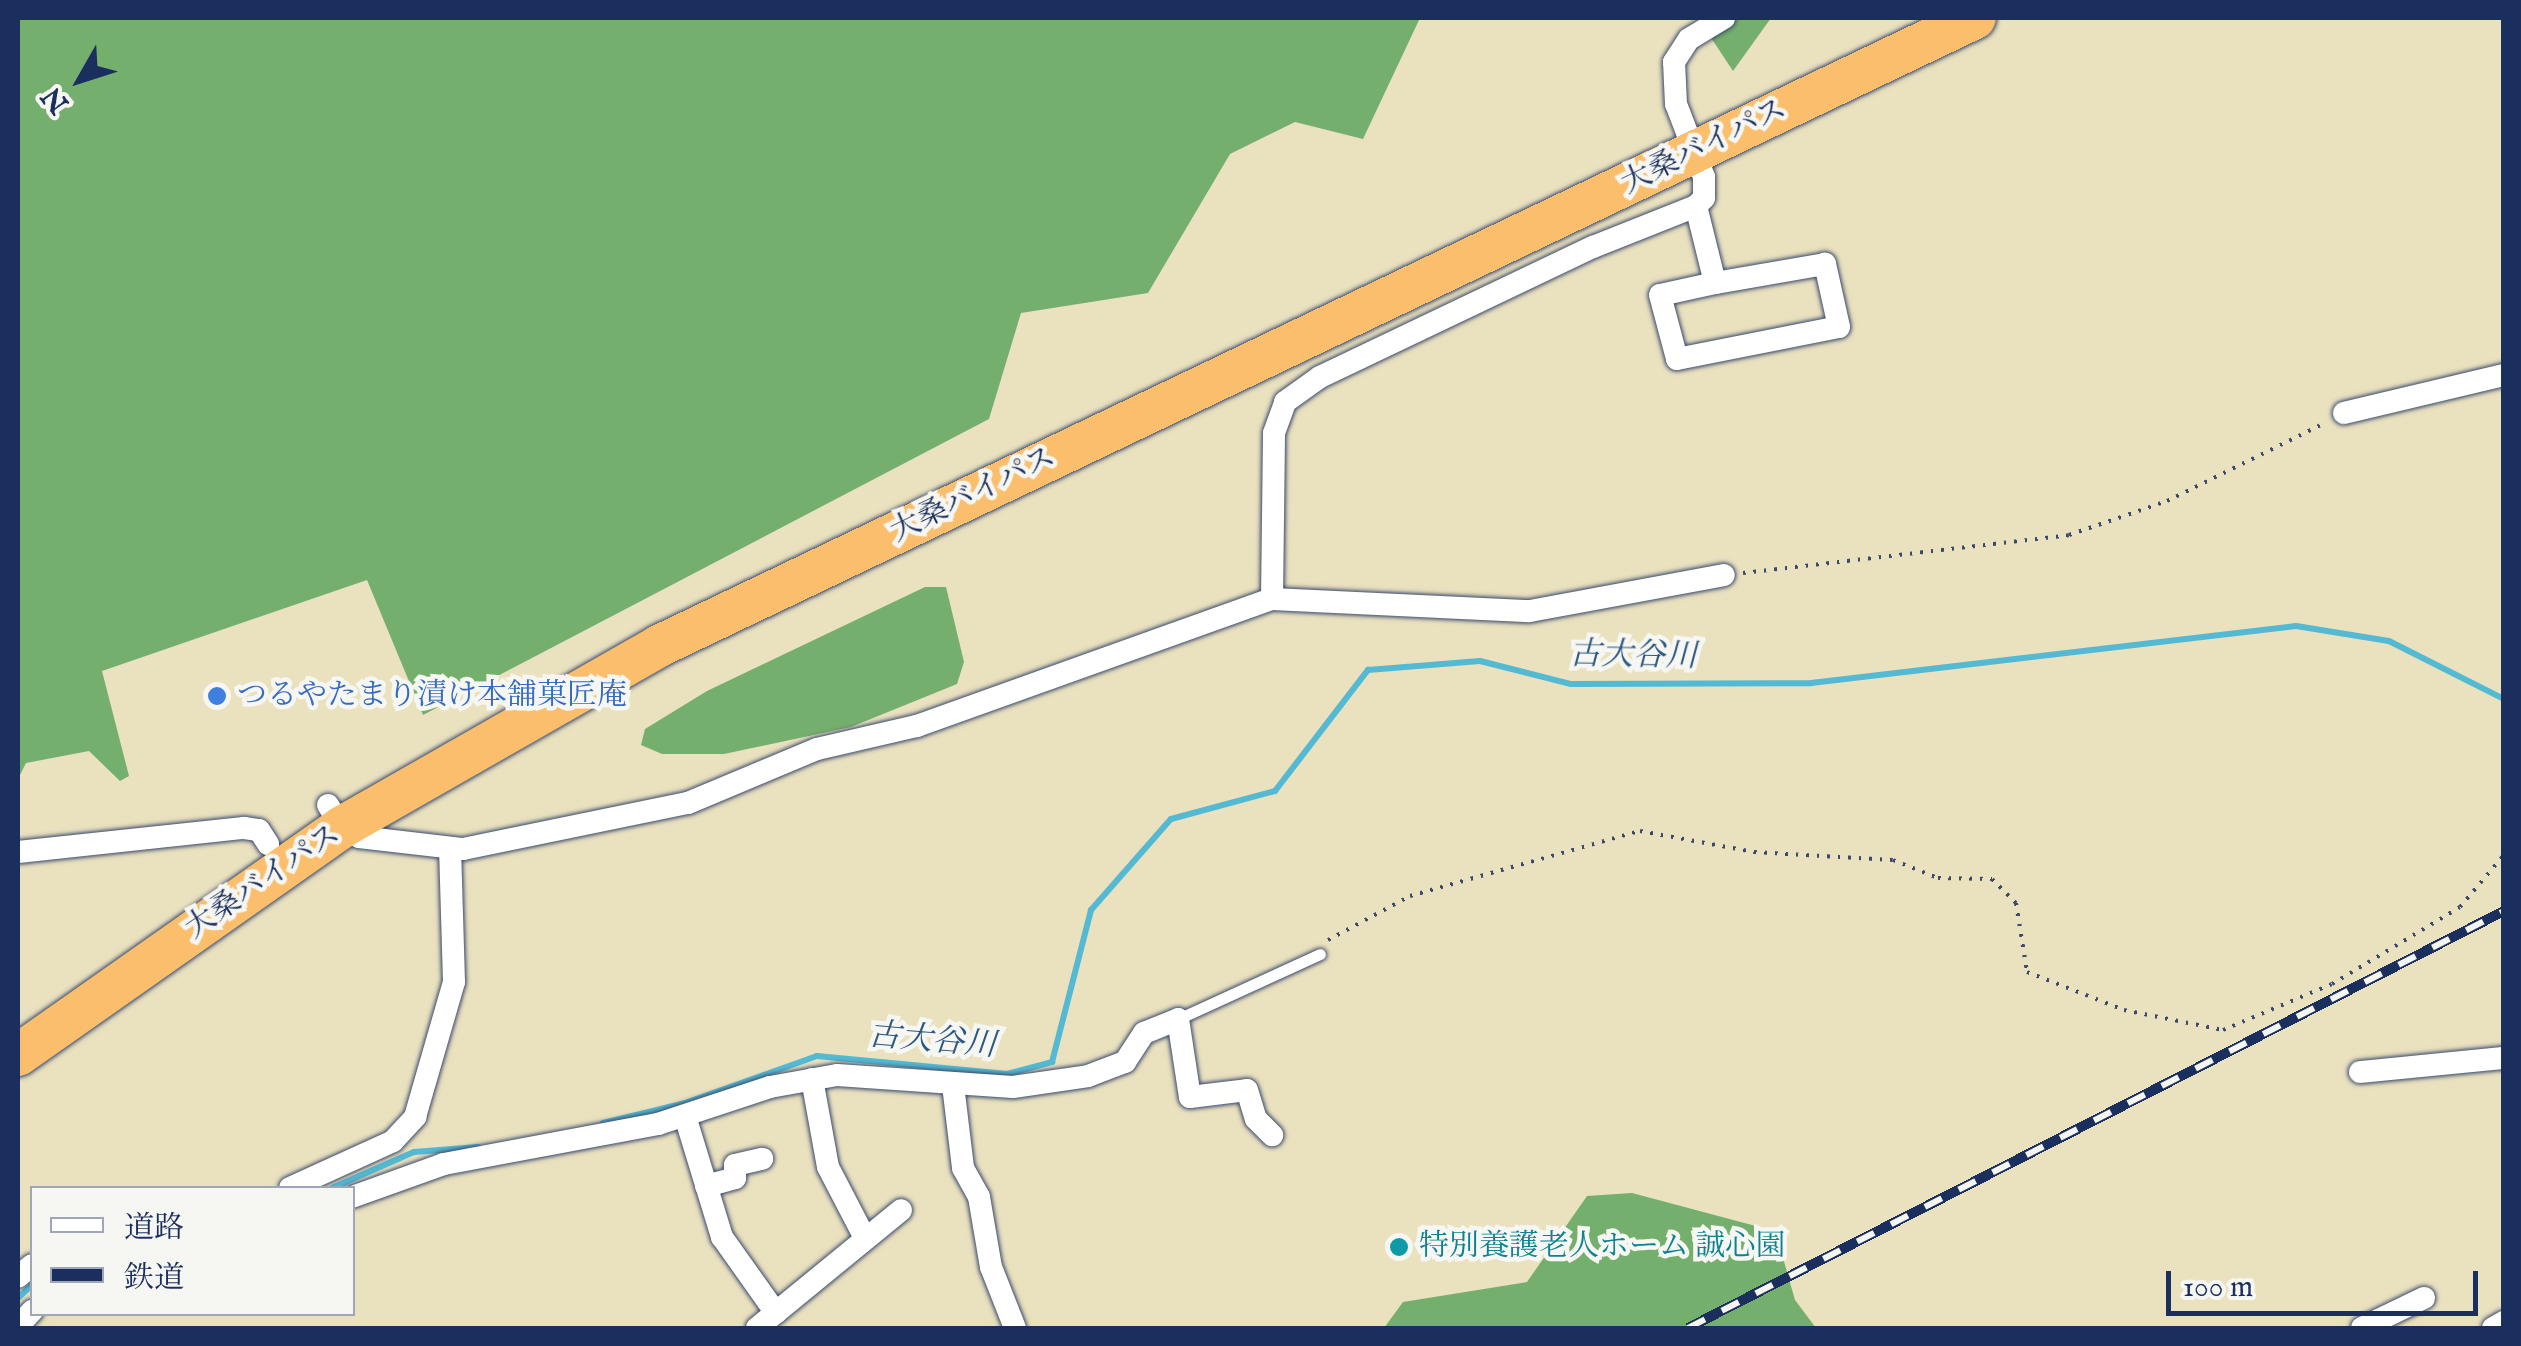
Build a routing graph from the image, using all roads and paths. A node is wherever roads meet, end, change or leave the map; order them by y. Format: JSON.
{"nodes":[{"id":1,"x":1724,"y":18,"type":"edge"},
{"id":2,"x":1913,"y":18,"type":"edge"},
{"id":3,"x":1974,"y":18,"type":"edge"},
{"id":4,"x":1688,"y":140,"type":"junction"},
{"id":5,"x":1696,"y":206,"type":"junction"},
{"id":6,"x":1715,"y":283,"type":"junction"},
{"id":7,"x":2504,"y":375,"type":"edge"},
{"id":8,"x":2344,"y":413,"type":"joint"},
{"id":9,"x":1724,"y":575,"type":"joint"},
{"id":10,"x":1272,"y":599,"type":"junction"},
{"id":11,"x":335,"y":816,"type":"junction"},
{"id":12,"x":268,"y":844,"type":"junction"},
{"id":13,"x":450,"y":848,"type":"junction"},
{"id":14,"x":18,"y":852,"type":"edge"},
{"id":15,"x":2504,"y":855,"type":"edge"},
{"id":16,"x":1320,"y":954,"type":"joint"},
{"id":17,"x":1178,"y":1019,"type":"junction"},
{"id":18,"x":18,"y":1020,"type":"edge"},
{"id":19,"x":18,"y":1054,"type":"edge"},
{"id":20,"x":2504,"y":1058,"type":"edge"},
{"id":21,"x":2360,"y":1072,"type":"dead end"},
{"id":22,"x":812,"y":1079,"type":"junction"},
{"id":23,"x":952,"y":1084,"type":"junction"},
{"id":24,"x":686,"y":1116,"type":"junction"},
{"id":25,"x":1272,"y":1136,"type":"dead end"},
{"id":26,"x":762,"y":1159,"type":"dead end"},
{"id":27,"x":294,"y":1186,"type":"edge"},
{"id":28,"x":706,"y":1186,"type":"junction"},
{"id":29,"x":355,"y":1195,"type":"edge"},
{"id":30,"x":901,"y":1210,"type":"dead end"},
{"id":31,"x":866,"y":1238,"type":"junction"},
{"id":32,"x":2424,"y":1298,"type":"dead end"},
{"id":33,"x":776,"y":1313,"type":"junction"},
{"id":34,"x":2504,"y":1322,"type":"edge"},
{"id":35,"x":758,"y":1328,"type":"edge"},
{"id":36,"x":1015,"y":1328,"type":"edge"},
{"id":37,"x":2362,"y":1328,"type":"edge"},
{"id":38,"x":2493,"y":1328,"type":"edge"}],
"edges":[{"from":1,"to":4,"type":"street"},
{"from":2,"to":4,"type":"highway","name":"大桑バイパス"},
{"from":3,"to":4,"type":"highway","name":"大桑バイパス"},
{"from":4,"to":5,"type":"street"},
{"from":4,"to":11,"type":"highway","name":"大桑バイパス"},
{"from":5,"to":6,"type":"street"},
{"from":5,"to":10,"type":"street"},
{"from":6,"to":6,"type":"street"},
{"from":7,"to":8,"type":"street"},
{"from":8,"to":9,"type":"path"},
{"from":9,"to":10,"type":"street"},
{"from":10,"to":13,"type":"street"},
{"from":11,"to":12,"type":"highway","name":"大桑バイパス"},
{"from":11,"to":13,"type":"street"},
{"from":11,"to":19,"type":"highway","name":"大桑バイパス"},
{"from":12,"to":14,"type":"street"},
{"from":12,"to":18,"type":"highway","name":"大桑バイパス"},
{"from":13,"to":27,"type":"street"},
{"from":15,"to":16,"type":"path"},
{"from":16,"to":17,"type":"lane"},
{"from":17,"to":23,"type":"street"},
{"from":17,"to":25,"type":"street"},
{"from":20,"to":21,"type":"street"},
{"from":22,"to":23,"type":"street"},
{"from":22,"to":24,"type":"street"},
{"from":22,"to":31,"type":"street"},
{"from":23,"to":36,"type":"street"},
{"from":24,"to":28,"type":"street"},
{"from":24,"to":29,"type":"street"},
{"from":26,"to":28,"type":"street"},
{"from":28,"to":33,"type":"street"},
{"from":30,"to":31,"type":"street"},
{"from":31,"to":33,"type":"street"},
{"from":32,"to":37,"type":"street"},
{"from":33,"to":35,"type":"street"},
{"from":34,"to":38,"type":"street"}]}
